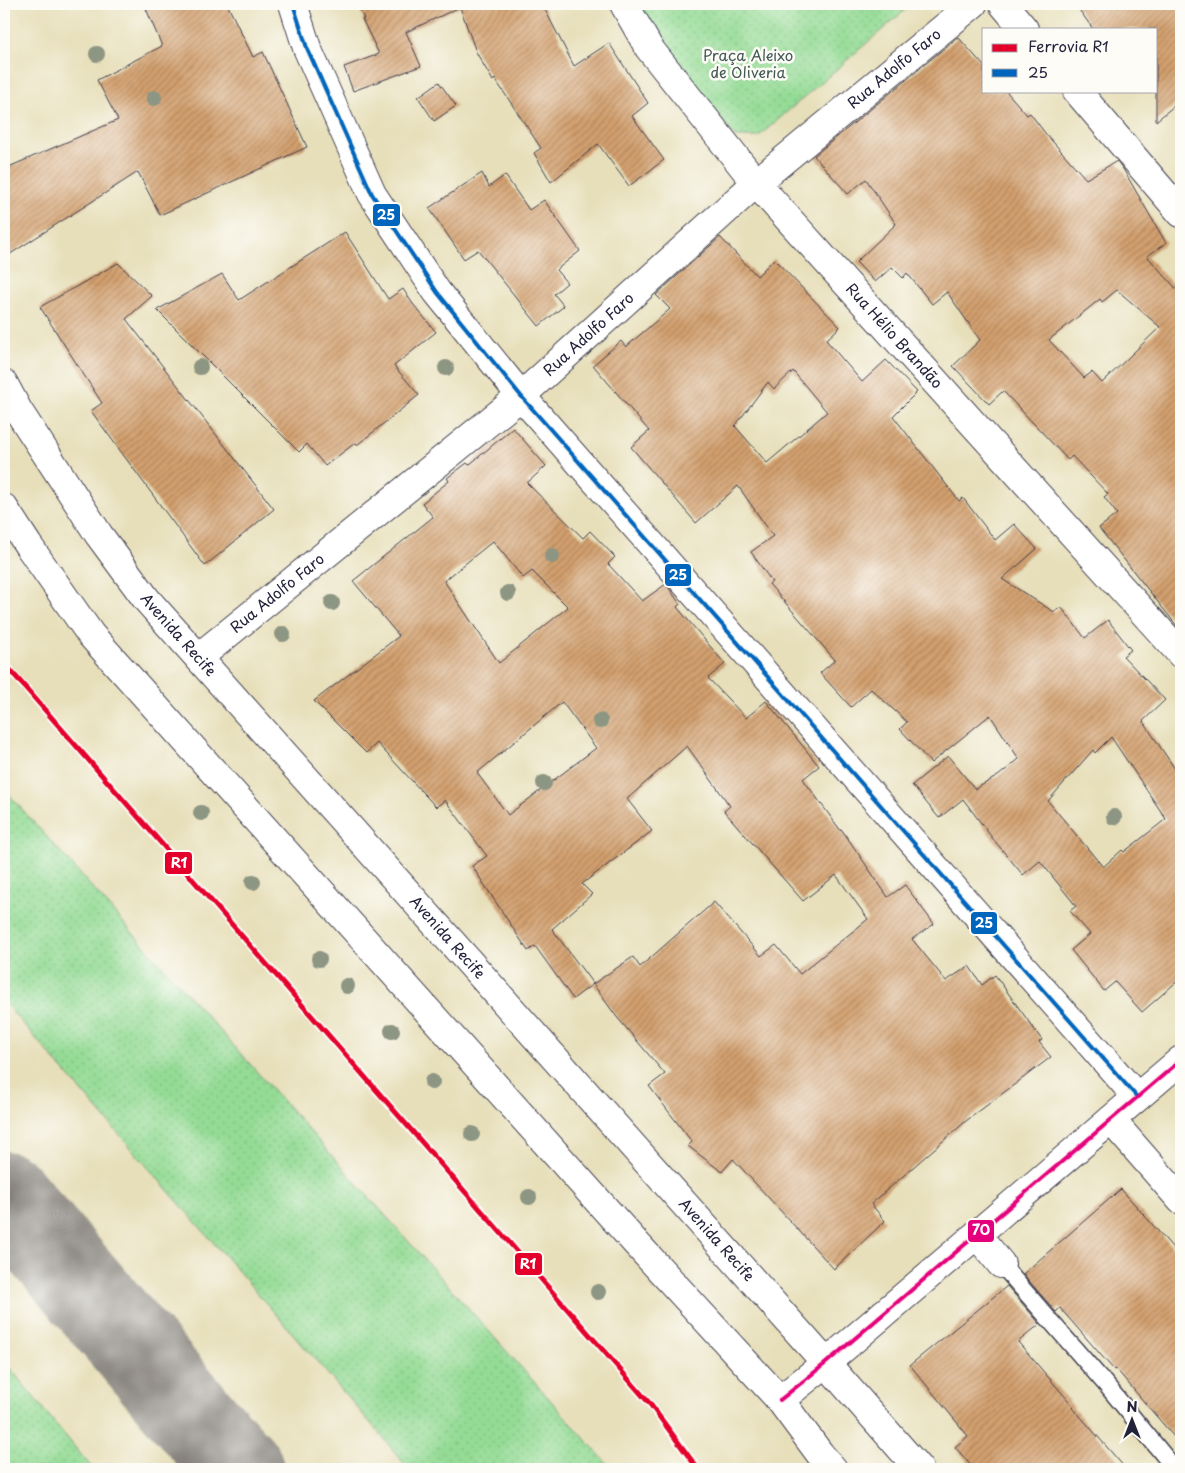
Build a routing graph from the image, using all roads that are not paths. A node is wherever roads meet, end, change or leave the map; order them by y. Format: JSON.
{"nodes":[{"id":1,"x":293,"y":4,"type":"edge"},
{"id":2,"x":624,"y":4,"type":"edge"},
{"id":3,"x":972,"y":4,"type":"edge"},
{"id":4,"x":1003,"y":4,"type":"edge"},
{"id":5,"x":1023,"y":28,"type":"edge"},
{"id":6,"x":1078,"y":92,"type":"edge"},
{"id":7,"x":756,"y":183,"type":"junction"},
{"id":8,"x":1181,"y":213,"type":"edge"},
{"id":9,"x":4,"y":384,"type":"edge"},
{"id":10,"x":521,"y":396,"type":"junction"},
{"id":11,"x":4,"y":508,"type":"edge"},
{"id":12,"x":1181,"y":654,"type":"edge"},
{"id":13,"x":199,"y":657,"type":"junction"},
{"id":14,"x":1181,"y":1060,"type":"edge"},
{"id":15,"x":1137,"y":1097,"type":"junction"},
{"id":16,"x":1111,"y":1120,"type":"junction"},
{"id":17,"x":1181,"y":1200,"type":"edge"},
{"id":18,"x":977,"y":1235,"type":"junction"},
{"id":19,"x":1001,"y":1264,"type":"joint"},
{"id":20,"x":826,"y":1364,"type":"junction"},
{"id":21,"x":780,"y":1400,"type":"junction"},
{"id":22,"x":833,"y":1469,"type":"edge"},
{"id":23,"x":919,"y":1469,"type":"edge"},
{"id":24,"x":1175,"y":1469,"type":"edge"}],
"edges":[{"from":1,"to":10,"type":"street"},
{"from":2,"to":7,"type":"street","name":"Rua Hélio Brandão"},
{"from":3,"to":7,"type":"street","name":"Rua Adolfo Faro"},
{"from":4,"to":5,"type":"street"},
{"from":6,"to":8,"type":"street"},
{"from":7,"to":10,"type":"street","name":"Rua Adolfo Faro"},
{"from":7,"to":12,"type":"street","name":"Rua Hélio Brandão"},
{"from":9,"to":13,"type":"street","name":"Avenida Recife"},
{"from":10,"to":13,"type":"street","name":"Rua Adolfo Faro"},
{"from":10,"to":15,"type":"street"},
{"from":11,"to":21,"type":"street"},
{"from":13,"to":20,"type":"street","name":"Avenida Recife"},
{"from":14,"to":15,"type":"street"},
{"from":15,"to":16,"type":"street"},
{"from":16,"to":17,"type":"street"},
{"from":16,"to":18,"type":"street"},
{"from":18,"to":19,"type":"street"},
{"from":18,"to":20,"type":"street"},
{"from":19,"to":24,"type":"lane"},
{"from":20,"to":21,"type":"street"},
{"from":20,"to":23,"type":"street","name":"Avenida Recife"},
{"from":21,"to":22,"type":"street"}]}
